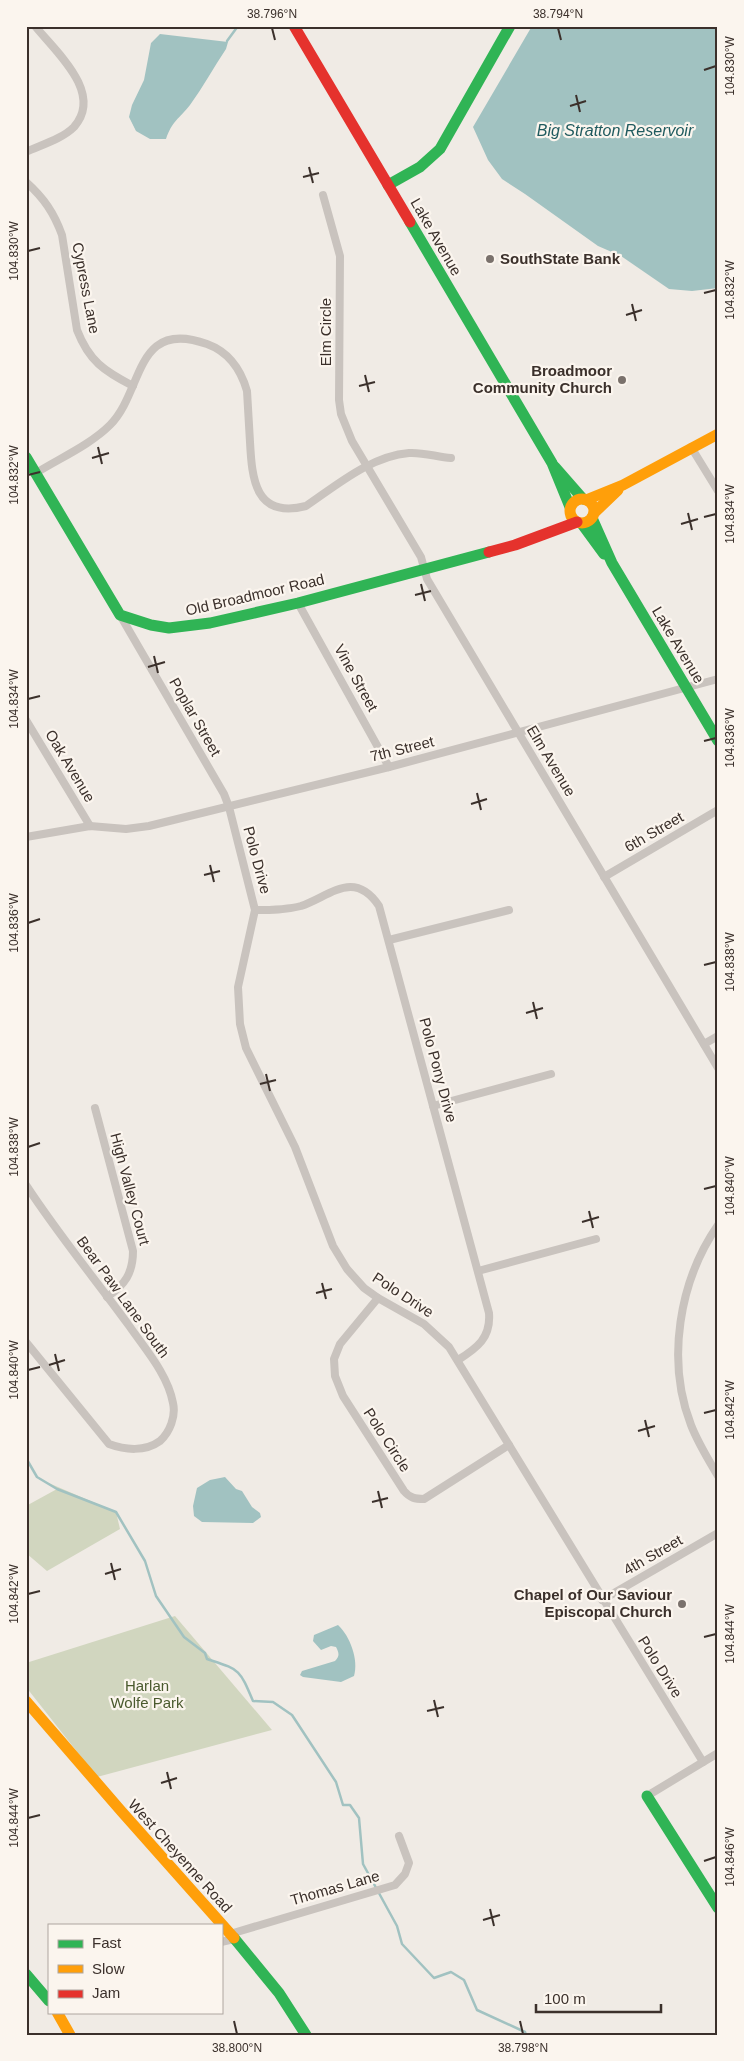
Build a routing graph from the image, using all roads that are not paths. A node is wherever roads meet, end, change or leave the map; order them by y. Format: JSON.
{"nodes":[{"id":1,"x":35,"y":26,"type":"edge"},
{"id":2,"x":294,"y":26,"type":"edge"},
{"id":3,"x":510,"y":26,"type":"edge"},
{"id":4,"x":26,"y":152,"type":"edge"},
{"id":5,"x":26,"y":182,"type":"edge"},
{"id":6,"x":388,"y":185,"type":"junction"},
{"id":7,"x":323,"y":195,"type":"dead end"},
{"id":8,"x":133,"y":386,"type":"junction"},
{"id":9,"x":718,"y":434,"type":"edge"},
{"id":10,"x":691,"y":447,"type":"junction"},
{"id":11,"x":26,"y":457,"type":"edge"},
{"id":12,"x":451,"y":458,"type":"dead end"},
{"id":13,"x":552,"y":464,"type":"junction"},
{"id":14,"x":368,"y":466,"type":"junction"},
{"id":15,"x":36,"y":473,"type":"junction"},
{"id":16,"x":623,"y":484,"type":"junction"},
{"id":17,"x":718,"y":491,"type":"edge"},
{"id":18,"x":585,"y":499,"type":"junction"},
{"id":19,"x":570,"y":509,"type":"junction"},
{"id":20,"x":586,"y":519,"type":"junction"},
{"id":21,"x":544,"y":533,"type":"junction"},
{"id":22,"x":423,"y":568,"type":"junction"},
{"id":23,"x":298,"y":603,"type":"junction"},
{"id":24,"x":120,"y":616,"type":"junction"},
{"id":25,"x":718,"y":679,"type":"edge"},
{"id":26,"x":686,"y":688,"type":"junction"},
{"id":27,"x":26,"y":720,"type":"edge"},
{"id":28,"x":519,"y":733,"type":"junction"},
{"id":29,"x":718,"y":741,"type":"edge"},
{"id":30,"x":389,"y":767,"type":"junction"},
{"id":31,"x":229,"y":807,"type":"junction"},
{"id":32,"x":718,"y":810,"type":"edge"},
{"id":33,"x":90,"y":826,"type":"junction"},
{"id":34,"x":26,"y":837,"type":"edge"},
{"id":35,"x":604,"y":877,"type":"junction"},
{"id":36,"x":255,"y":910,"type":"junction"},
{"id":37,"x":509,"y":910,"type":"dead end"},
{"id":38,"x":389,"y":940,"type":"junction"},
{"id":39,"x":718,"y":1036,"type":"edge"},
{"id":40,"x":704,"y":1044,"type":"junction"},
{"id":41,"x":718,"y":1068,"type":"edge"},
{"id":42,"x":551,"y":1074,"type":"dead end"},
{"id":43,"x":432,"y":1106,"type":"junction"},
{"id":44,"x":95,"y":1108,"type":"dead end"},
{"id":45,"x":26,"y":1185,"type":"edge"},
{"id":46,"x":718,"y":1225,"type":"edge"},
{"id":47,"x":596,"y":1240,"type":"dead end"},
{"id":48,"x":478,"y":1271,"type":"junction"},
{"id":49,"x":107,"y":1297,"type":"junction"},
{"id":50,"x":378,"y":1298,"type":"junction"},
{"id":51,"x":26,"y":1342,"type":"edge"},
{"id":52,"x":458,"y":1360,"type":"junction"},
{"id":53,"x":509,"y":1445,"type":"junction"},
{"id":54,"x":718,"y":1476,"type":"edge"},
{"id":55,"x":718,"y":1533,"type":"edge"},
{"id":56,"x":602,"y":1600,"type":"junction"},
{"id":57,"x":26,"y":1701,"type":"edge"},
{"id":58,"x":718,"y":1753,"type":"edge"},
{"id":59,"x":703,"y":1762,"type":"junction"},
{"id":60,"x":647,"y":1796,"type":"joint"},
{"id":61,"x":400,"y":1836,"type":"dead end"},
{"id":62,"x":718,"y":1908,"type":"edge"},
{"id":63,"x":221,"y":1924,"type":"edge"},
{"id":64,"x":222,"y":1925,"type":"edge"},
{"id":65,"x":232,"y":1936,"type":"junction"},
{"id":66,"x":222,"y":1941,"type":"edge"},
{"id":67,"x":26,"y":1974,"type":"edge"},
{"id":68,"x":47,"y":1996,"type":"edge"},
{"id":69,"x":58,"y":2014,"type":"edge"},
{"id":70,"x":70,"y":2035,"type":"edge"},
{"id":71,"x":306,"y":2035,"type":"edge"}],
"edges":[{"from":1,"to":4,"type":"street"},
{"from":2,"to":6,"type":"main road","name":"Lake Avenue"},
{"from":3,"to":6,"type":"main road"},
{"from":5,"to":8,"type":"street","name":"Cypress Lane"},
{"from":6,"to":13,"type":"main road","name":"Lake Avenue"},
{"from":7,"to":14,"type":"street","name":"Elm Circle"},
{"from":8,"to":14,"type":"street"},
{"from":8,"to":15,"type":"street"},
{"from":9,"to":10,"type":"main road","name":"Old Broadmoor Road"},
{"from":10,"to":16,"type":"main road","name":"Old Broadmoor Road"},
{"from":10,"to":17,"type":"street"},
{"from":11,"to":15,"type":"main road"},
{"from":12,"to":14,"type":"street"},
{"from":13,"to":18,"type":"main road","name":"Lake Avenue"},
{"from":13,"to":19,"type":"main road","name":"Lake Avenue"},
{"from":14,"to":22,"type":"street","name":"Elm Avenue"},
{"from":15,"to":24,"type":"main road"},
{"from":16,"to":18,"type":"main road","name":"Old Broadmoor Road"},
{"from":16,"to":20,"type":"main road","name":"Old Broadmoor Road"},
{"from":18,"to":19,"type":"main road"},
{"from":18,"to":20,"type":"main road"},
{"from":19,"to":20,"type":"main road"},
{"from":19,"to":21,"type":"main road","name":"Old Broadmoor Road"},
{"from":20,"to":21,"type":"main road","name":"Old Broadmoor Road"},
{"from":20,"to":26,"type":"main road","name":"Lake Avenue"},
{"from":21,"to":22,"type":"main road","name":"Old Broadmoor Road"},
{"from":22,"to":23,"type":"main road","name":"Old Broadmoor Road"},
{"from":22,"to":28,"type":"street","name":"Elm Avenue"},
{"from":23,"to":24,"type":"main road","name":"Old Broadmoor Road"},
{"from":23,"to":30,"type":"street","name":"Vine Street"},
{"from":24,"to":31,"type":"street","name":"Poplar Street"},
{"from":25,"to":26,"type":"street","name":"7th Street"},
{"from":26,"to":28,"type":"street","name":"7th Street"},
{"from":26,"to":29,"type":"main road","name":"Lake Avenue"},
{"from":27,"to":33,"type":"street","name":"Oak Avenue"},
{"from":28,"to":30,"type":"street","name":"7th Street"},
{"from":28,"to":35,"type":"street","name":"Elm Avenue"},
{"from":30,"to":31,"type":"street","name":"7th Street"},
{"from":31,"to":33,"type":"street","name":"7th Street"},
{"from":31,"to":36,"type":"street","name":"Polo Drive"},
{"from":32,"to":35,"type":"street","name":"6th Street"},
{"from":33,"to":34,"type":"street","name":"7th Street"},
{"from":35,"to":40,"type":"street","name":"Elm Avenue"},
{"from":36,"to":38,"type":"street","name":"Polo Pony Drive"},
{"from":36,"to":50,"type":"street","name":"Polo Drive"},
{"from":37,"to":38,"type":"street"},
{"from":38,"to":43,"type":"street","name":"Polo Pony Drive"},
{"from":39,"to":40,"type":"street"},
{"from":40,"to":41,"type":"street","name":"Elm Avenue"},
{"from":42,"to":43,"type":"street"},
{"from":43,"to":48,"type":"street","name":"Polo Pony Drive"},
{"from":44,"to":49,"type":"street","name":"High Valley Court"},
{"from":45,"to":49,"type":"street","name":"Bear Paw Lane South"},
{"from":46,"to":54,"type":"street"},
{"from":47,"to":48,"type":"street"},
{"from":48,"to":52,"type":"street","name":"Polo Pony Drive"},
{"from":49,"to":51,"type":"street","name":"Bear Paw Lane South"},
{"from":50,"to":52,"type":"street","name":"Polo Drive"},
{"from":50,"to":53,"type":"street","name":"Polo Circle"},
{"from":52,"to":53,"type":"street","name":"Polo Drive"},
{"from":53,"to":56,"type":"street","name":"Polo Drive"},
{"from":55,"to":56,"type":"street","name":"4th Street"},
{"from":56,"to":59,"type":"street","name":"Polo Drive"},
{"from":57,"to":63,"type":"main road","name":"West Cheyenne Road"},
{"from":58,"to":59,"type":"street"},
{"from":59,"to":60,"type":"street"},
{"from":60,"to":62,"type":"main road"},
{"from":61,"to":65,"type":"street","name":"Thomas Lane"},
{"from":64,"to":65,"type":"main road","name":"West Cheyenne Road"},
{"from":65,"to":66,"type":"street","name":"Thomas Lane"},
{"from":65,"to":71,"type":"main road","name":"West Cheyenne Road"},
{"from":67,"to":68,"type":"main road"},
{"from":69,"to":70,"type":"main road"}]}
